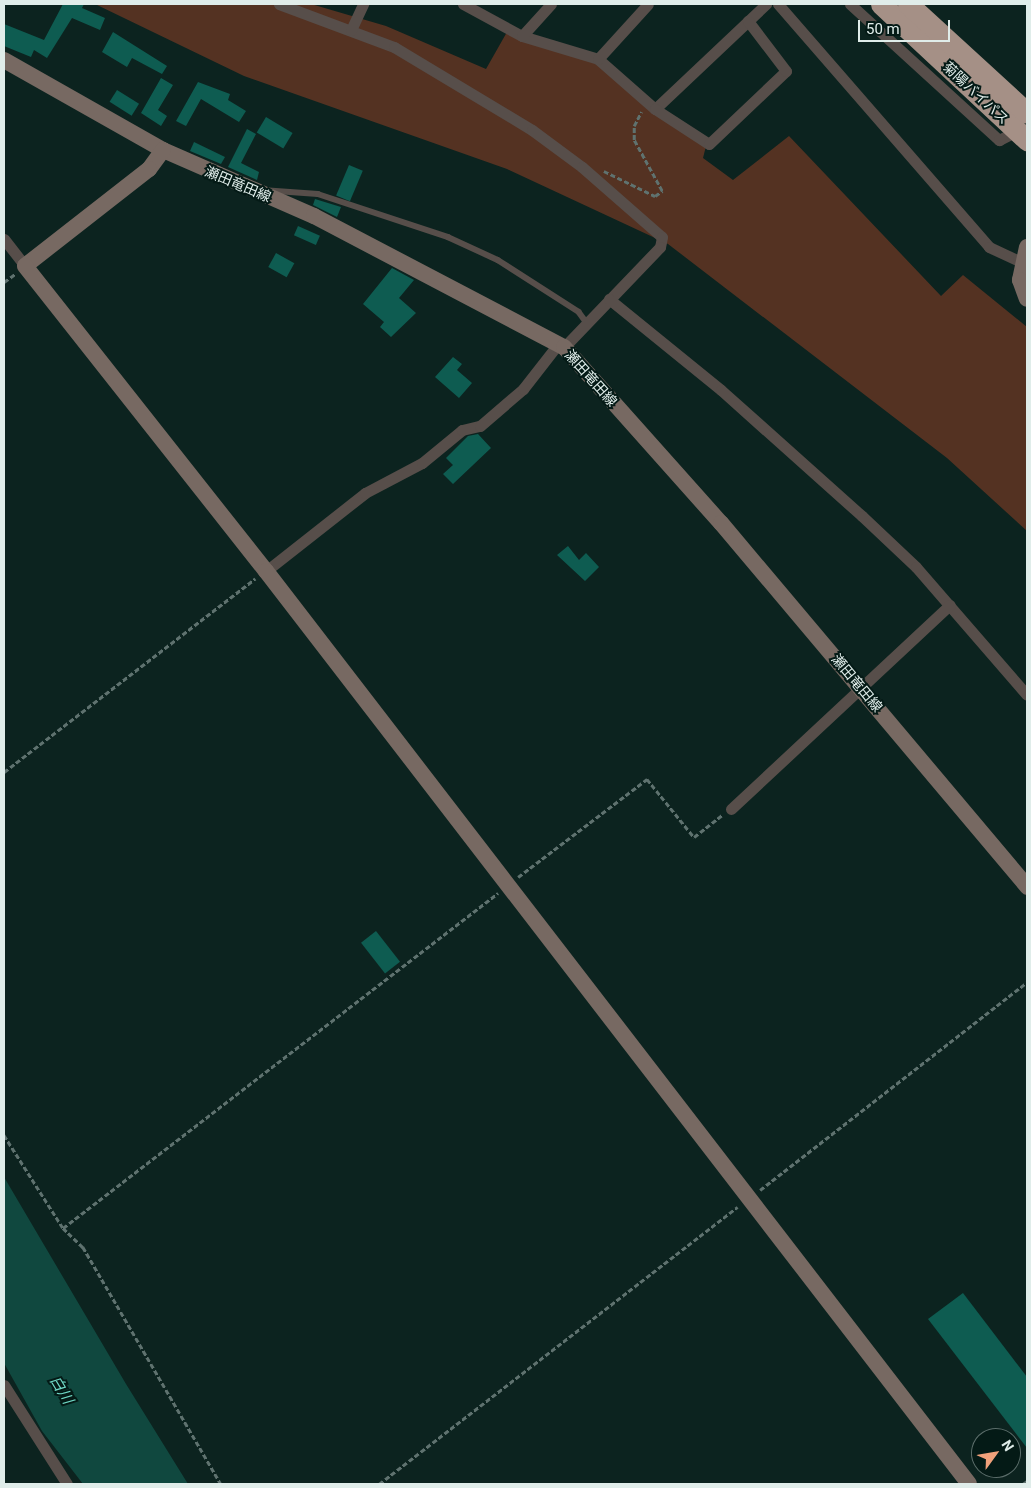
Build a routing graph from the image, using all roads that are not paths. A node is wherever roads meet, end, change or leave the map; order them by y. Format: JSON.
{"nodes":[{"id":1,"x":279,"y":4,"type":"edge"},
{"id":2,"x":299,"y":4,"type":"edge"},
{"id":3,"x":363,"y":4,"type":"edge"},
{"id":4,"x":464,"y":4,"type":"edge"},
{"id":5,"x":551,"y":4,"type":"edge"},
{"id":6,"x":648,"y":4,"type":"edge"},
{"id":7,"x":766,"y":4,"type":"edge"},
{"id":8,"x":778,"y":4,"type":"edge"},
{"id":9,"x":850,"y":4,"type":"edge"},
{"id":10,"x":881,"y":4,"type":"edge"},
{"id":11,"x":908,"y":4,"type":"edge"},
{"id":12,"x":314,"y":20,"type":"junction"},
{"id":13,"x":748,"y":21,"type":"junction"},
{"id":14,"x":351,"y":30,"type":"junction"},
{"id":15,"x":522,"y":36,"type":"junction"},
{"id":16,"x":598,"y":59,"type":"junction"},
{"id":17,"x":4,"y":60,"type":"edge"},
{"id":18,"x":651,"y":105,"type":"junction"},
{"id":19,"x":1024,"y":128,"type":"edge"},
{"id":20,"x":163,"y":150,"type":"junction"},
{"id":21,"x":254,"y":192,"type":"junction"},
{"id":22,"x":4,"y":239,"type":"edge"},
{"id":23,"x":1024,"y":255,"type":"edge"},
{"id":24,"x":25,"y":266,"type":"junction"},
{"id":25,"x":609,"y":299,"type":"junction"},
{"id":26,"x":1027,"y":299,"type":"edge"},
{"id":27,"x":587,"y":323,"type":"junction"},
{"id":28,"x":561,"y":345,"type":"junction"},
{"id":29,"x":266,"y":571,"type":"junction"},
{"id":30,"x":950,"y":605,"type":"junction"},
{"id":31,"x":862,"y":689,"type":"junction"},
{"id":32,"x":1027,"y":695,"type":"edge"},
{"id":33,"x":731,"y":809,"type":"road end"},
{"id":34,"x":1027,"y":887,"type":"edge"},
{"id":35,"x":4,"y":1385,"type":"edge"},
{"id":36,"x":67,"y":1484,"type":"edge"},
{"id":37,"x":969,"y":1484,"type":"edge"}],
"edges":[{"from":1,"to":12,"type":"street"},
{"from":2,"to":12,"type":"street"},
{"from":3,"to":14,"type":"street"},
{"from":4,"to":15,"type":"street"},
{"from":5,"to":15,"type":"street"},
{"from":6,"to":16,"type":"street"},
{"from":7,"to":13,"type":"street"},
{"from":8,"to":23,"type":"street"},
{"from":9,"to":19,"type":"street"},
{"from":10,"to":19,"type":"highway","name":"菊陽バイパス"},
{"from":11,"to":19,"type":"highway","name":"菊陽バイパス"},
{"from":12,"to":14,"type":"street"},
{"from":13,"to":18,"type":"street"},
{"from":13,"to":18,"type":"street"},
{"from":14,"to":25,"type":"street"},
{"from":15,"to":16,"type":"street"},
{"from":16,"to":18,"type":"street"},
{"from":17,"to":20,"type":"street","name":"瀬田竜田線"},
{"from":20,"to":21,"type":"street","name":"瀬田竜田線"},
{"from":20,"to":24,"type":"street"},
{"from":21,"to":27,"type":"lane"},
{"from":21,"to":28,"type":"street","name":"瀬田竜田線"},
{"from":22,"to":24,"type":"street"},
{"from":23,"to":26,"type":"street"},
{"from":24,"to":29,"type":"street"},
{"from":25,"to":27,"type":"street"},
{"from":25,"to":30,"type":"street"},
{"from":27,"to":28,"type":"street"},
{"from":28,"to":29,"type":"street"},
{"from":28,"to":31,"type":"street","name":"瀬田竜田線"},
{"from":29,"to":37,"type":"street"},
{"from":30,"to":31,"type":"street"},
{"from":30,"to":32,"type":"street"},
{"from":31,"to":33,"type":"street"},
{"from":31,"to":34,"type":"street","name":"瀬田竜田線"},
{"from":35,"to":36,"type":"street"}]}
